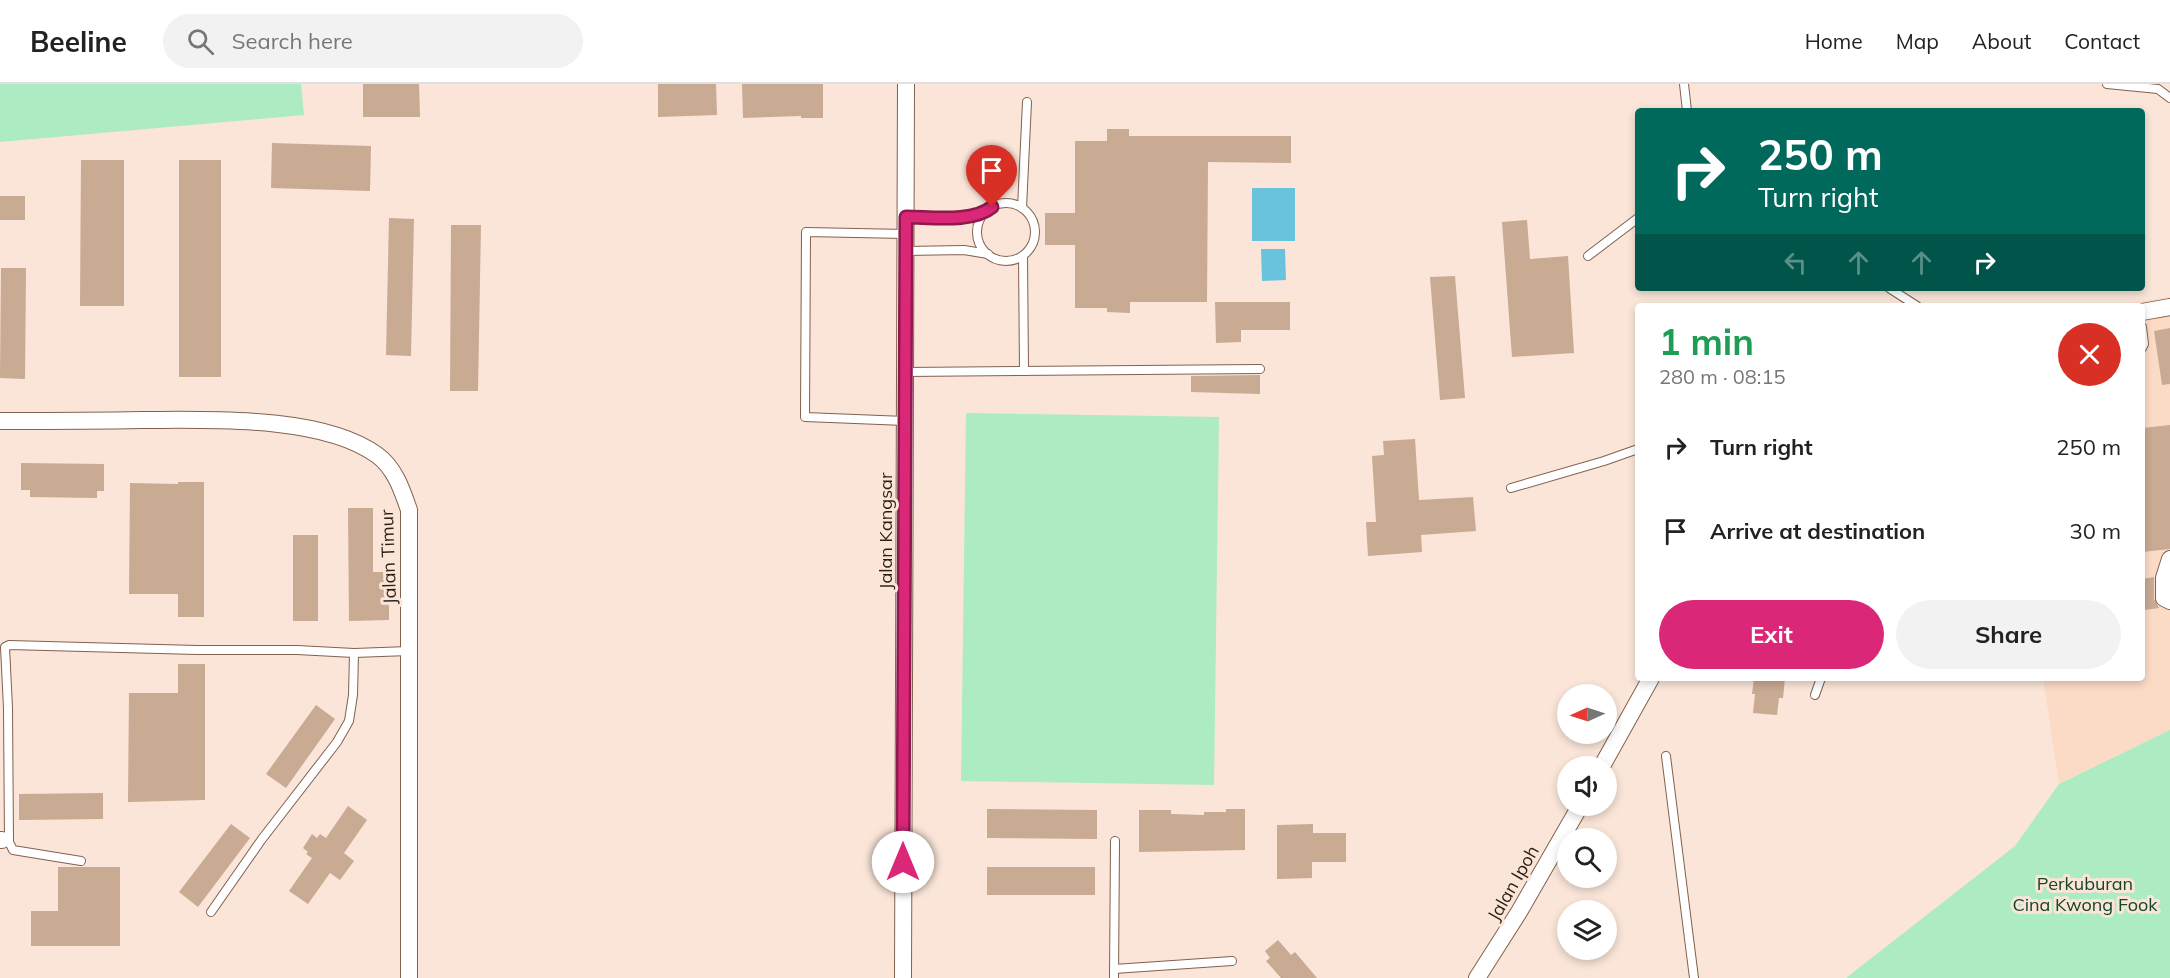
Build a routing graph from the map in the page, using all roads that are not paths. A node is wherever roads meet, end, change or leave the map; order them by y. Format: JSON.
{"nodes":[{"id":1,"x":906,"y":84,"type":"edge"},
{"id":2,"x":1684,"y":84,"type":"edge"},
{"id":3,"x":2107,"y":84,"type":"edge"},
{"id":4,"x":2170,"y":98,"type":"edge"},
{"id":5,"x":1028,"y":102,"type":"dead end"},
{"id":6,"x":1687,"y":108,"type":"edge"},
{"id":7,"x":1022,"y":208,"type":"junction"},
{"id":8,"x":984,"y":213,"type":"junction"},
{"id":9,"x":1635,"y":220,"type":"edge"},
{"id":10,"x":906,"y":225,"type":"junction"},
{"id":11,"x":906,"y":251,"type":"junction"},
{"id":12,"x":988,"y":254,"type":"junction"},
{"id":13,"x":1023,"y":256,"type":"junction"},
{"id":14,"x":1588,"y":256,"type":"dead end"},
{"id":15,"x":1894,"y":291,"type":"edge"},
{"id":16,"x":1912,"y":303,"type":"edge"},
{"id":17,"x":2170,"y":308,"type":"edge"},
{"id":18,"x":2145,"y":312,"type":"edge"},
{"id":19,"x":1260,"y":369,"type":"dead end"},
{"id":20,"x":1024,"y":371,"type":"junction"},
{"id":21,"x":905,"y":372,"type":"junction"},
{"id":22,"x":0,"y":421,"type":"edge"},
{"id":23,"x":905,"y":421,"type":"junction"},
{"id":24,"x":1635,"y":450,"type":"edge"},
{"id":25,"x":1511,"y":488,"type":"dead end"},
{"id":26,"x":2170,"y":560,"type":"edge"},
{"id":27,"x":2170,"y":601,"type":"edge"},
{"id":28,"x":409,"y":651,"type":"junction"},
{"id":29,"x":354,"y":653,"type":"junction"},
{"id":30,"x":1650,"y":681,"type":"edge"},
{"id":31,"x":1820,"y":681,"type":"edge"},
{"id":32,"x":1815,"y":695,"type":"dead end"},
{"id":33,"x":1608,"y":756,"type":"edge"},
{"id":34,"x":1666,"y":756,"type":"dead end"},
{"id":35,"x":1574,"y":816,"type":"edge"},
{"id":36,"x":1115,"y":841,"type":"dead end"},
{"id":37,"x":81,"y":861,"type":"dead end"},
{"id":38,"x":211,"y":912,"type":"dead end"},
{"id":39,"x":1232,"y":961,"type":"dead end"},
{"id":40,"x":1114,"y":973,"type":"edge"},
{"id":41,"x":409,"y":978,"type":"edge"},
{"id":42,"x":903,"y":978,"type":"edge"},
{"id":43,"x":1477,"y":978,"type":"edge"},
{"id":44,"x":1694,"y":978,"type":"edge"}],
"edges":[{"from":1,"to":10,"type":"street","name":"Jalan Kangsar"},
{"from":2,"to":6,"type":"lane"},
{"from":3,"to":4,"type":"lane"},
{"from":5,"to":7,"type":"lane"},
{"from":7,"to":8,"type":"lane"},
{"from":7,"to":13,"type":"lane"},
{"from":8,"to":10,"type":"lane"},
{"from":8,"to":12,"type":"lane"},
{"from":9,"to":14,"type":"lane"},
{"from":10,"to":11,"type":"street","name":"Jalan Kangsar"},
{"from":10,"to":23,"type":"lane"},
{"from":11,"to":12,"type":"lane"},
{"from":11,"to":21,"type":"street","name":"Jalan Kangsar"},
{"from":12,"to":13,"type":"lane"},
{"from":13,"to":20,"type":"lane"},
{"from":15,"to":16,"type":"lane"},
{"from":17,"to":18,"type":"street"},
{"from":19,"to":20,"type":"lane"},
{"from":20,"to":21,"type":"lane"},
{"from":21,"to":23,"type":"street","name":"Jalan Kangsar"},
{"from":22,"to":28,"type":"street","name":"Jalan Timur"},
{"from":23,"to":42,"type":"street","name":"Jalan Kangsar"},
{"from":24,"to":25,"type":"lane"},
{"from":26,"to":27,"type":"street"},
{"from":28,"to":29,"type":"lane"},
{"from":28,"to":41,"type":"street","name":"Jalan Timur"},
{"from":29,"to":37,"type":"lane"},
{"from":29,"to":38,"type":"lane"},
{"from":30,"to":33,"type":"street"},
{"from":31,"to":32,"type":"lane"},
{"from":34,"to":44,"type":"lane"},
{"from":35,"to":43,"type":"street","name":"Jalan Ipoh"},
{"from":36,"to":40,"type":"lane"},
{"from":39,"to":40,"type":"lane"}]}
